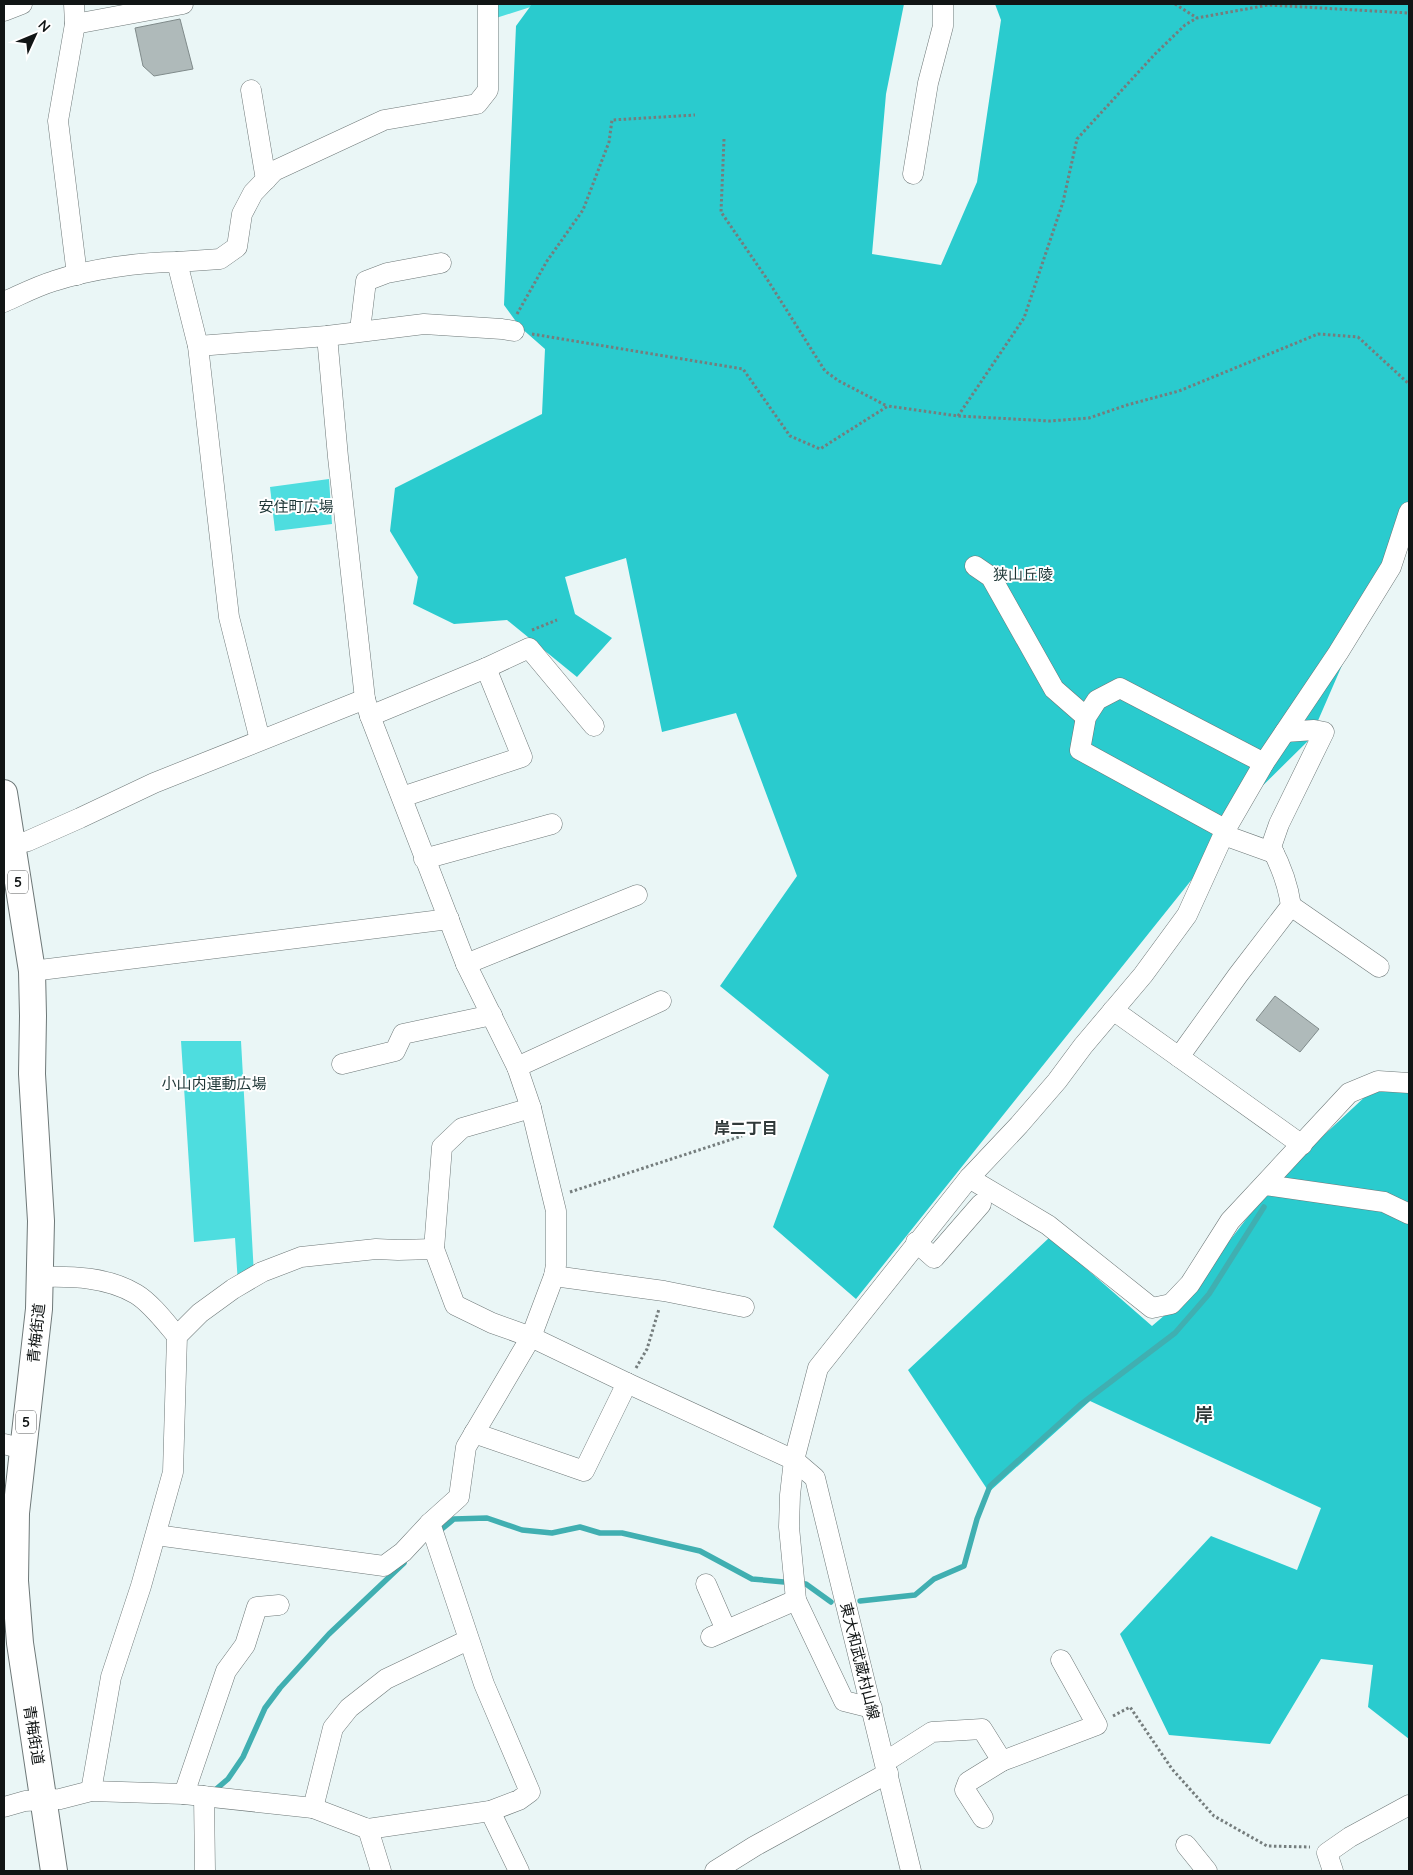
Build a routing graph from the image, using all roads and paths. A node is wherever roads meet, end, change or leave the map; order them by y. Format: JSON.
{"nodes":[{"id":1,"x":22,"y":4,"type":"edge"},
{"id":2,"x":74,"y":4,"type":"edge"},
{"id":3,"x":183,"y":4,"type":"edge"},
{"id":4,"x":488,"y":4,"type":"edge"},
{"id":5,"x":943,"y":4,"type":"edge"},
{"id":6,"x":1175,"y":4,"type":"edge"},
{"id":7,"x":4,"y":12,"type":"edge"},
{"id":8,"x":1409,"y":13,"type":"edge"},
{"id":9,"x":1197,"y":18,"type":"junction"},
{"id":10,"x":75,"y":24,"type":"junction"},
{"id":11,"x":251,"y":90,"type":"dead end"},
{"id":12,"x":695,"y":115,"type":"dead end"},
{"id":13,"x":724,"y":139,"type":"dead end"},
{"id":14,"x":913,"y":174,"type":"dead end"},
{"id":15,"x":266,"y":180,"type":"junction"},
{"id":16,"x":177,"y":262,"type":"junction"},
{"id":17,"x":441,"y":263,"type":"dead end"},
{"id":18,"x":77,"y":275,"type":"junction"},
{"id":19,"x":4,"y":302,"type":"edge"},
{"id":20,"x":360,"y":330,"type":"junction"},
{"id":21,"x":511,"y":331,"type":"junction"},
{"id":22,"x":327,"y":336,"type":"junction"},
{"id":23,"x":198,"y":346,"type":"junction"},
{"id":24,"x":1409,"y":384,"type":"edge"},
{"id":25,"x":888,"y":406,"type":"junction"},
{"id":26,"x":958,"y":416,"type":"junction"},
{"id":27,"x":1409,"y":512,"type":"edge"},
{"id":28,"x":975,"y":566,"type":"dead end"},
{"id":29,"x":486,"y":668,"type":"junction"},
{"id":30,"x":367,"y":707,"type":"junction"},
{"id":31,"x":1086,"y":717,"type":"junction"},
{"id":32,"x":594,"y":726,"type":"dead end"},
{"id":33,"x":1285,"y":732,"type":"junction"},
{"id":34,"x":260,"y":740,"type":"junction"},
{"id":35,"x":1264,"y":763,"type":"junction"},
{"id":36,"x":4,"y":793,"type":"edge"},
{"id":37,"x":402,"y":797,"type":"junction"},
{"id":38,"x":552,"y":824,"type":"dead end"},
{"id":39,"x":1225,"y":831,"type":"junction"},
{"id":40,"x":8,"y":845,"type":"edge"},
{"id":41,"x":1274,"y":853,"type":"junction"},
{"id":42,"x":424,"y":859,"type":"junction"},
{"id":43,"x":637,"y":895,"type":"dead end"},
{"id":44,"x":1291,"y":906,"type":"junction"},
{"id":45,"x":449,"y":919,"type":"junction"},
{"id":46,"x":466,"y":964,"type":"junction"},
{"id":47,"x":1379,"y":968,"type":"dead end"},
{"id":48,"x":32,"y":971,"type":"junction"},
{"id":49,"x":661,"y":1001,"type":"dead end"},
{"id":50,"x":1113,"y":1010,"type":"junction"},
{"id":51,"x":492,"y":1015,"type":"junction"},
{"id":52,"x":1179,"y":1057,"type":"junction"},
{"id":53,"x":342,"y":1064,"type":"dead end"},
{"id":54,"x":517,"y":1067,"type":"junction"},
{"id":55,"x":1409,"y":1083,"type":"edge"},
{"id":56,"x":531,"y":1108,"type":"junction"},
{"id":57,"x":742,"y":1136,"type":"dead end"},
{"id":58,"x":1302,"y":1145,"type":"junction"},
{"id":59,"x":969,"y":1178,"type":"junction"},
{"id":60,"x":1265,"y":1186,"type":"junction"},
{"id":61,"x":553,"y":1198,"type":"junction"},
{"id":62,"x":981,"y":1204,"type":"dead end"},
{"id":63,"x":1409,"y":1214,"type":"edge"},
{"id":64,"x":916,"y":1242,"type":"junction"},
{"id":65,"x":434,"y":1248,"type":"junction"},
{"id":66,"x":554,"y":1276,"type":"junction"},
{"id":67,"x":41,"y":1277,"type":"junction"},
{"id":68,"x":664,"y":1291,"type":"junction"},
{"id":69,"x":744,"y":1307,"type":"dead end"},
{"id":70,"x":177,"y":1336,"type":"junction"},
{"id":71,"x":532,"y":1337,"type":"junction"},
{"id":72,"x":627,"y":1383,"type":"junction"},
{"id":73,"x":474,"y":1433,"type":"junction"},
{"id":74,"x":13,"y":1446,"type":"edge"},
{"id":75,"x":794,"y":1460,"type":"junction"},
{"id":76,"x":9,"y":1529,"type":"edge"},
{"id":77,"x":433,"y":1532,"type":"junction"},
{"id":78,"x":156,"y":1535,"type":"junction"},
{"id":79,"x":706,"y":1584,"type":"dead end"},
{"id":80,"x":795,"y":1588,"type":"junction"},
{"id":81,"x":279,"y":1605,"type":"dead end"},
{"id":82,"x":468,"y":1640,"type":"junction"},
{"id":83,"x":12,"y":1647,"type":"edge"},
{"id":84,"x":1060,"y":1660,"type":"dead end"},
{"id":85,"x":1130,"y":1707,"type":"dead end"},
{"id":86,"x":872,"y":1708,"type":"junction"},
{"id":87,"x":1002,"y":1761,"type":"junction"},
{"id":88,"x":886,"y":1768,"type":"junction"},
{"id":89,"x":91,"y":1790,"type":"junction"},
{"id":90,"x":184,"y":1794,"type":"junction"},
{"id":91,"x":204,"y":1796,"type":"junction"},
{"id":92,"x":44,"y":1800,"type":"junction"},
{"id":93,"x":1409,"y":1805,"type":"edge"},
{"id":94,"x":4,"y":1807,"type":"edge"},
{"id":95,"x":313,"y":1808,"type":"junction"},
{"id":96,"x":490,"y":1811,"type":"junction"},
{"id":97,"x":983,"y":1818,"type":"dead end"},
{"id":98,"x":368,"y":1830,"type":"junction"},
{"id":99,"x":1186,"y":1846,"type":"dead end"},
{"id":100,"x":1330,"y":1862,"type":"edge"},
{"id":101,"x":54,"y":1871,"type":"edge"},
{"id":102,"x":205,"y":1871,"type":"edge"},
{"id":103,"x":381,"y":1871,"type":"edge"},
{"id":104,"x":520,"y":1871,"type":"edge"},
{"id":105,"x":715,"y":1871,"type":"edge"},
{"id":106,"x":910,"y":1871,"type":"edge"},
{"id":107,"x":1207,"y":1871,"type":"edge"}],
"edges":[{"from":1,"to":7,"type":"street"},
{"from":2,"to":10,"type":"street"},
{"from":3,"to":10,"type":"street"},
{"from":4,"to":15,"type":"street"},
{"from":5,"to":14,"type":"street"},
{"from":6,"to":9,"type":"path"},
{"from":8,"to":9,"type":"path"},
{"from":9,"to":26,"type":"path"},
{"from":10,"to":18,"type":"street"},
{"from":11,"to":15,"type":"street"},
{"from":12,"to":21,"type":"path"},
{"from":13,"to":25,"type":"path"},
{"from":15,"to":16,"type":"street"},
{"from":16,"to":18,"type":"street"},
{"from":16,"to":23,"type":"street"},
{"from":17,"to":20,"type":"street"},
{"from":18,"to":19,"type":"street"},
{"from":20,"to":21,"type":"street"},
{"from":20,"to":22,"type":"street"},
{"from":21,"to":25,"type":"path"},
{"from":22,"to":23,"type":"street"},
{"from":22,"to":30,"type":"street"},
{"from":23,"to":34,"type":"street"},
{"from":24,"to":26,"type":"path"},
{"from":25,"to":26,"type":"path"},
{"from":27,"to":33,"type":"street"},
{"from":28,"to":31,"type":"street"},
{"from":29,"to":30,"type":"street"},
{"from":29,"to":32,"type":"street"},
{"from":29,"to":37,"type":"street"},
{"from":30,"to":34,"type":"street"},
{"from":30,"to":37,"type":"street"},
{"from":31,"to":35,"type":"street"},
{"from":31,"to":39,"type":"street"},
{"from":33,"to":35,"type":"street"},
{"from":33,"to":41,"type":"street"},
{"from":34,"to":40,"type":"street"},
{"from":35,"to":39,"type":"street"},
{"from":36,"to":40,"type":"main road","name":"青梅街道","number":"5"},
{"from":37,"to":42,"type":"street"},
{"from":38,"to":42,"type":"street"},
{"from":39,"to":41,"type":"street"},
{"from":39,"to":50,"type":"street"},
{"from":40,"to":48,"type":"main road","name":"青梅街道","number":"5"},
{"from":41,"to":44,"type":"street"},
{"from":42,"to":45,"type":"street"},
{"from":43,"to":46,"type":"street"},
{"from":44,"to":47,"type":"street"},
{"from":44,"to":52,"type":"street"},
{"from":45,"to":46,"type":"street"},
{"from":45,"to":48,"type":"street"},
{"from":46,"to":51,"type":"street"},
{"from":48,"to":67,"type":"main road","name":"青梅街道","number":"5"},
{"from":49,"to":54,"type":"street"},
{"from":50,"to":52,"type":"street"},
{"from":50,"to":59,"type":"street"},
{"from":51,"to":53,"type":"street"},
{"from":51,"to":54,"type":"street"},
{"from":52,"to":58,"type":"street"},
{"from":54,"to":56,"type":"street"},
{"from":55,"to":58,"type":"street"},
{"from":56,"to":61,"type":"street"},
{"from":56,"to":65,"type":"street"},
{"from":57,"to":61,"type":"path"},
{"from":58,"to":60,"type":"street"},
{"from":59,"to":60,"type":"street"},
{"from":59,"to":64,"type":"street"},
{"from":60,"to":63,"type":"street"},
{"from":61,"to":66,"type":"street"},
{"from":62,"to":64,"type":"street"},
{"from":64,"to":75,"type":"street"},
{"from":65,"to":70,"type":"street"},
{"from":65,"to":71,"type":"street","name":"東大和武蔵村山線"},
{"from":66,"to":68,"type":"street"},
{"from":66,"to":71,"type":"street"},
{"from":67,"to":70,"type":"street"},
{"from":67,"to":74,"type":"main road","name":"青梅街道","number":"5"},
{"from":68,"to":69,"type":"street"},
{"from":68,"to":72,"type":"path"},
{"from":70,"to":78,"type":"street"},
{"from":71,"to":72,"type":"street","name":"東大和武蔵村山線"},
{"from":71,"to":73,"type":"street"},
{"from":72,"to":73,"type":"street"},
{"from":72,"to":75,"type":"street","name":"東大和武蔵村山線"},
{"from":73,"to":77,"type":"street"},
{"from":74,"to":76,"type":"main road","name":"青梅街道","number":"5"},
{"from":75,"to":80,"type":"street"},
{"from":75,"to":86,"type":"street","name":"東大和武蔵村山線"},
{"from":76,"to":83,"type":"main road","name":"青梅街道","number":"5"},
{"from":77,"to":78,"type":"street"},
{"from":77,"to":82,"type":"street"},
{"from":78,"to":89,"type":"street"},
{"from":79,"to":80,"type":"street"},
{"from":80,"to":86,"type":"street"},
{"from":81,"to":90,"type":"street"},
{"from":82,"to":95,"type":"street"},
{"from":82,"to":96,"type":"street"},
{"from":83,"to":92,"type":"main road","name":"青梅街道","number":"5"},
{"from":84,"to":87,"type":"street"},
{"from":85,"to":100,"type":"path"},
{"from":86,"to":88,"type":"street","name":"東大和武蔵村山線"},
{"from":87,"to":88,"type":"street"},
{"from":87,"to":97,"type":"street"},
{"from":88,"to":105,"type":"street"},
{"from":88,"to":106,"type":"street","name":"東大和武蔵村山線"},
{"from":89,"to":90,"type":"street"},
{"from":89,"to":92,"type":"street"},
{"from":90,"to":91,"type":"street"},
{"from":91,"to":95,"type":"street"},
{"from":91,"to":102,"type":"street"},
{"from":92,"to":94,"type":"street"},
{"from":92,"to":101,"type":"main road","name":"青梅街道","number":"5"},
{"from":93,"to":100,"type":"street"},
{"from":95,"to":98,"type":"street"},
{"from":96,"to":98,"type":"street"},
{"from":96,"to":104,"type":"street"},
{"from":98,"to":103,"type":"street"},
{"from":99,"to":107,"type":"street"}]}
